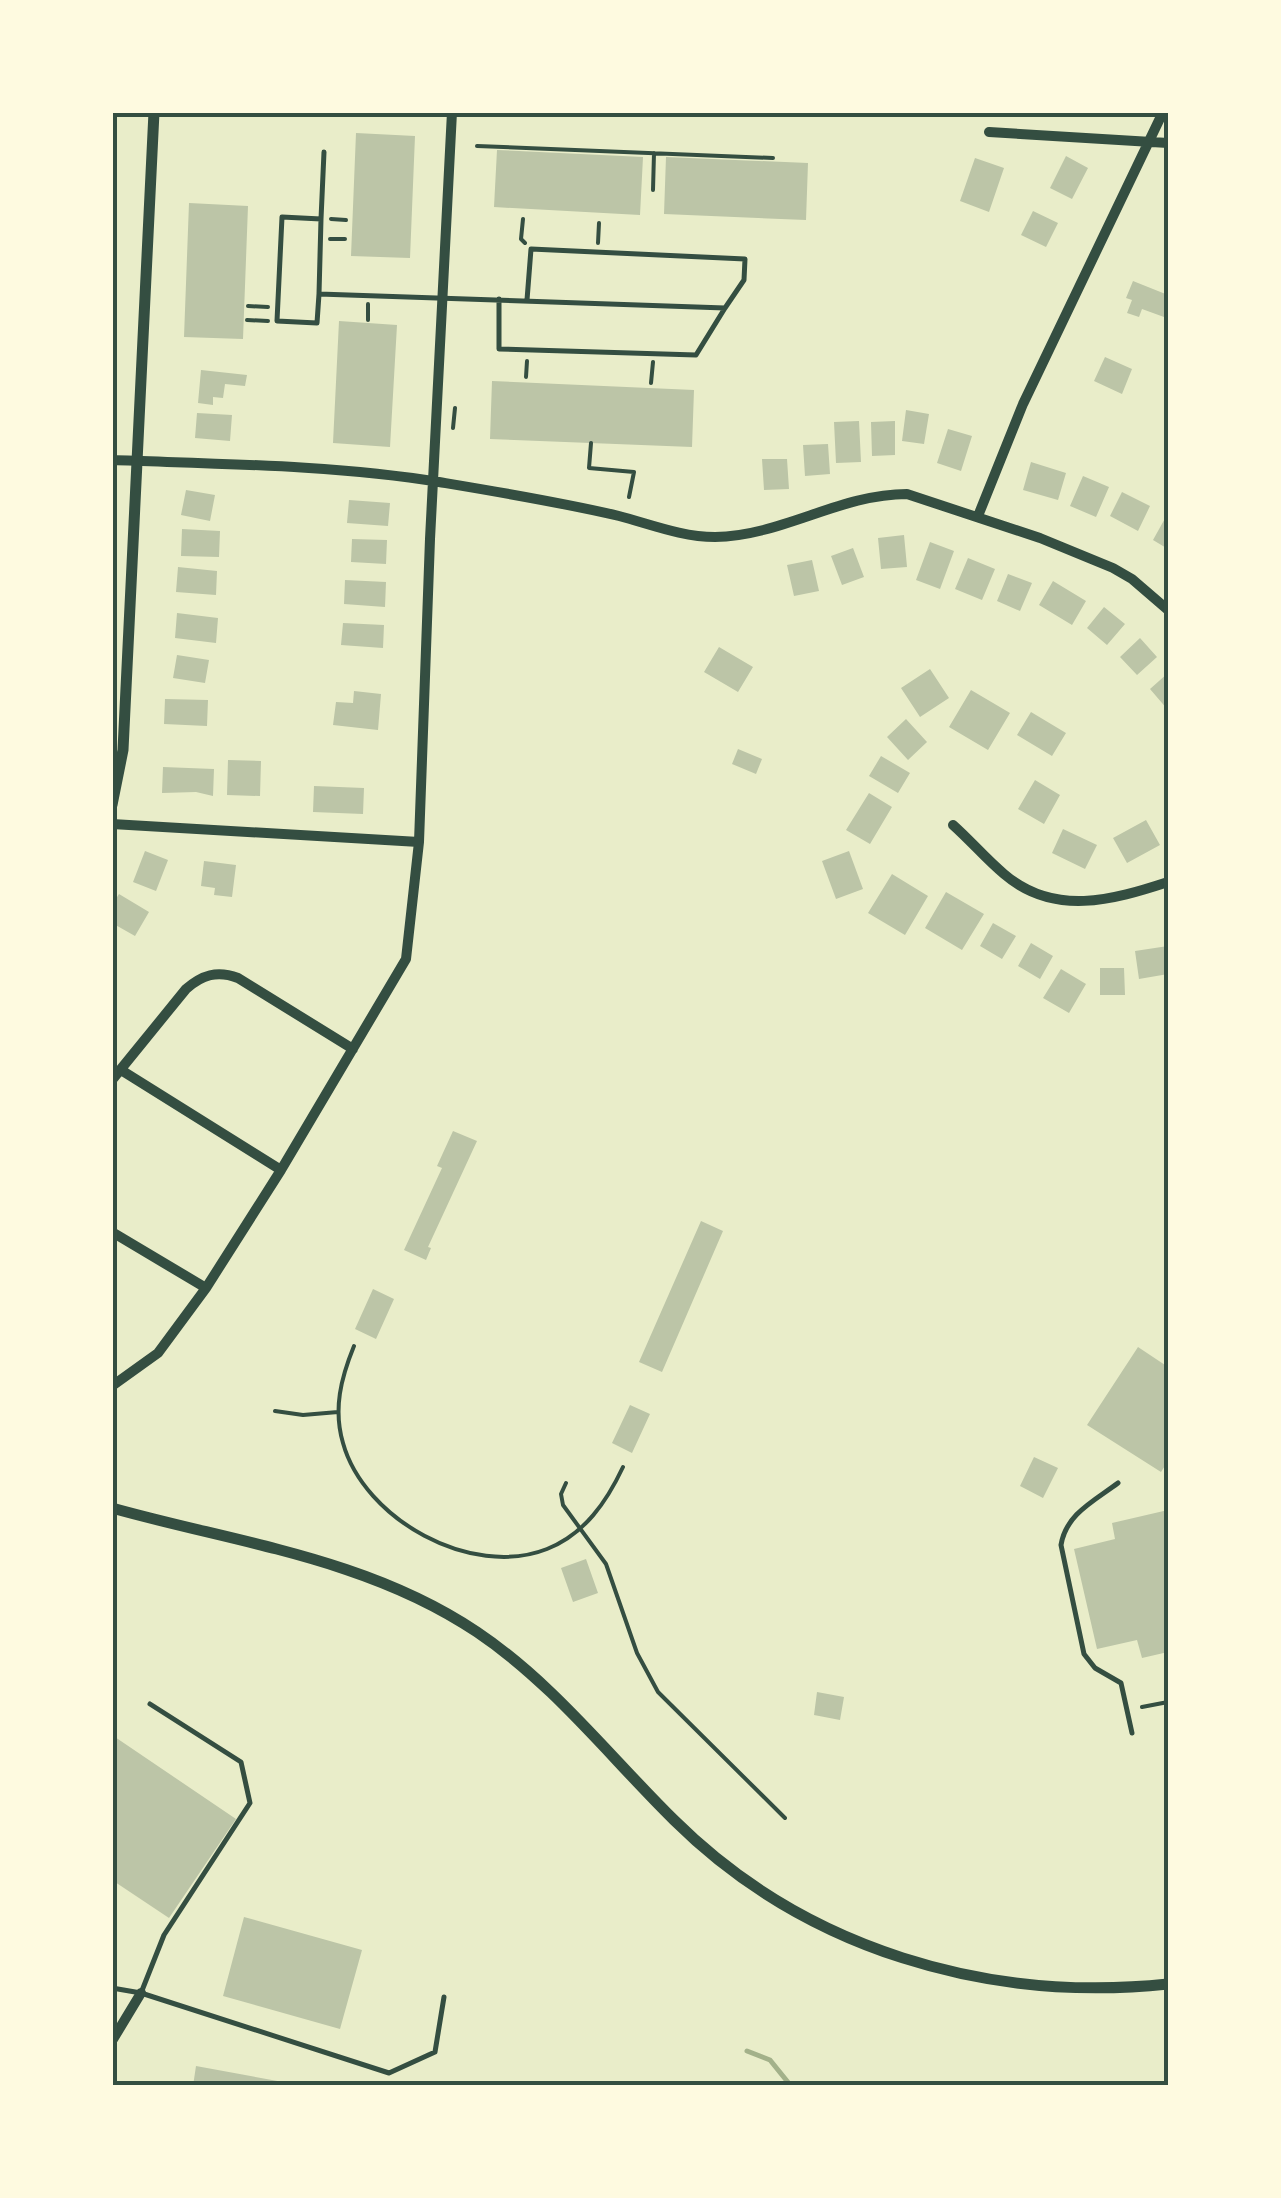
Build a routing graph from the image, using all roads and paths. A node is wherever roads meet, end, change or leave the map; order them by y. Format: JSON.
{"nodes":[{"id":1,"x":154,"y":112,"type":"edge"},
{"id":2,"x":452,"y":112,"type":"edge"},
{"id":3,"x":1163,"y":112,"type":"edge"},
{"id":4,"x":989,"y":132,"type":"dead end"},
{"id":5,"x":1149,"y":142,"type":"junction"},
{"id":6,"x":1168,"y":143,"type":"edge"},
{"id":7,"x":477,"y":146,"type":"dead end"},
{"id":8,"x":324,"y":152,"type":"dead end"},
{"id":9,"x":654,"y":153,"type":"junction"},
{"id":10,"x":773,"y":158,"type":"dead end"},
{"id":11,"x":654,"y":190,"type":"dead end"},
{"id":12,"x":322,"y":219,"type":"junction"},
{"id":13,"x":522,"y":219,"type":"dead end"},
{"id":14,"x":599,"y":223,"type":"dead end"},
{"id":15,"x":530,"y":250,"type":"junction"},
{"id":16,"x":597,"y":252,"type":"junction"},
{"id":17,"x":318,"y":294,"type":"junction"},
{"id":18,"x":444,"y":298,"type":"junction"},
{"id":19,"x":499,"y":299,"type":"junction"},
{"id":20,"x":527,"y":300,"type":"junction"},
{"id":21,"x":248,"y":306,"type":"dead end"},
{"id":22,"x":278,"y":307,"type":"junction"},
{"id":23,"x":725,"y":308,"type":"junction"},
{"id":24,"x":247,"y":320,"type":"dead end"},
{"id":25,"x":277,"y":321,"type":"junction"},
{"id":26,"x":653,"y":354,"type":"junction"},
{"id":27,"x":652,"y":382,"type":"dead end"},
{"id":28,"x":454,"y":408,"type":"dead end"},
{"id":29,"x":453,"y":428,"type":"dead end"},
{"id":30,"x":591,"y":443,"type":"dead end"},
{"id":31,"x":112,"y":460,"type":"edge"},
{"id":32,"x":136,"y":461,"type":"junction"},
{"id":33,"x":434,"y":482,"type":"junction"},
{"id":34,"x":628,"y":498,"type":"dead end"},
{"id":35,"x":978,"y":516,"type":"junction"},
{"id":36,"x":1168,"y":610,"type":"edge"},
{"id":37,"x":112,"y":805,"type":"edge"},
{"id":38,"x":112,"y":824,"type":"edge"},
{"id":39,"x":953,"y":825,"type":"dead end"},
{"id":40,"x":419,"y":842,"type":"junction"},
{"id":41,"x":1168,"y":882,"type":"edge"},
{"id":42,"x":353,"y":1049,"type":"junction"},
{"id":43,"x":120,"y":1070,"type":"junction"},
{"id":44,"x":112,"y":1080,"type":"edge"},
{"id":45,"x":280,"y":1170,"type":"junction"},
{"id":46,"x":112,"y":1232,"type":"edge"},
{"id":47,"x":206,"y":1288,"type":"junction"},
{"id":48,"x":354,"y":1346,"type":"dead end"},
{"id":49,"x":112,"y":1386,"type":"edge"},
{"id":50,"x":275,"y":1411,"type":"dead end"},
{"id":51,"x":338,"y":1412,"type":"junction"},
{"id":52,"x":623,"y":1466,"type":"dead end"},
{"id":53,"x":566,"y":1483,"type":"dead end"},
{"id":54,"x":1118,"y":1484,"type":"dead end"},
{"id":55,"x":112,"y":1508,"type":"edge"},
{"id":56,"x":581,"y":1528,"type":"junction"},
{"id":57,"x":1168,"y":1702,"type":"edge"},
{"id":58,"x":150,"y":1704,"type":"dead end"},
{"id":59,"x":1142,"y":1707,"type":"dead end"},
{"id":60,"x":1132,"y":1734,"type":"dead end"},
{"id":61,"x":785,"y":1818,"type":"dead end"},
{"id":62,"x":1168,"y":1984,"type":"edge"},
{"id":63,"x":112,"y":1988,"type":"edge"},
{"id":64,"x":141,"y":1992,"type":"junction"},
{"id":65,"x":444,"y":1997,"type":"dead end"},
{"id":66,"x":112,"y":2041,"type":"edge"}],
"edges":[{"from":1,"to":32,"type":"street"},
{"from":2,"to":18,"type":"street"},
{"from":3,"to":5,"type":"street"},
{"from":4,"to":5,"type":"street"},
{"from":5,"to":6,"type":"street"},
{"from":5,"to":35,"type":"street"},
{"from":7,"to":9,"type":"path"},
{"from":8,"to":12,"type":"lane"},
{"from":9,"to":10,"type":"path"},
{"from":9,"to":11,"type":"path"},
{"from":12,"to":17,"type":"lane"},
{"from":12,"to":22,"type":"lane"},
{"from":13,"to":15,"type":"path"},
{"from":14,"to":16,"type":"path"},
{"from":15,"to":16,"type":"lane"},
{"from":15,"to":20,"type":"lane"},
{"from":16,"to":23,"type":"lane"},
{"from":17,"to":18,"type":"lane"},
{"from":17,"to":25,"type":"lane"},
{"from":18,"to":19,"type":"lane"},
{"from":18,"to":33,"type":"street"},
{"from":19,"to":20,"type":"lane"},
{"from":19,"to":26,"type":"lane"},
{"from":20,"to":23,"type":"lane"},
{"from":21,"to":22,"type":"path"},
{"from":22,"to":25,"type":"lane"},
{"from":23,"to":26,"type":"lane"},
{"from":24,"to":25,"type":"path"},
{"from":26,"to":27,"type":"path"},
{"from":28,"to":29,"type":"path"},
{"from":30,"to":34,"type":"path"},
{"from":31,"to":32,"type":"street"},
{"from":32,"to":33,"type":"street"},
{"from":32,"to":37,"type":"street"},
{"from":33,"to":35,"type":"street"},
{"from":33,"to":40,"type":"street"},
{"from":35,"to":36,"type":"street"},
{"from":38,"to":40,"type":"street"},
{"from":39,"to":41,"type":"street"},
{"from":40,"to":42,"type":"street"},
{"from":42,"to":43,"type":"street"},
{"from":42,"to":45,"type":"street"},
{"from":43,"to":44,"type":"street"},
{"from":43,"to":45,"type":"street"},
{"from":45,"to":47,"type":"street"},
{"from":46,"to":47,"type":"street"},
{"from":47,"to":49,"type":"street"},
{"from":48,"to":51,"type":"path"},
{"from":50,"to":51,"type":"path"},
{"from":51,"to":56,"type":"path"},
{"from":52,"to":56,"type":"path"},
{"from":53,"to":56,"type":"path"},
{"from":54,"to":60,"type":"lane"},
{"from":55,"to":62,"type":"street"},
{"from":56,"to":61,"type":"path"},
{"from":57,"to":59,"type":"path"},
{"from":58,"to":64,"type":"lane"},
{"from":63,"to":64,"type":"lane"},
{"from":64,"to":65,"type":"lane"},
{"from":64,"to":66,"type":"street"}]}
